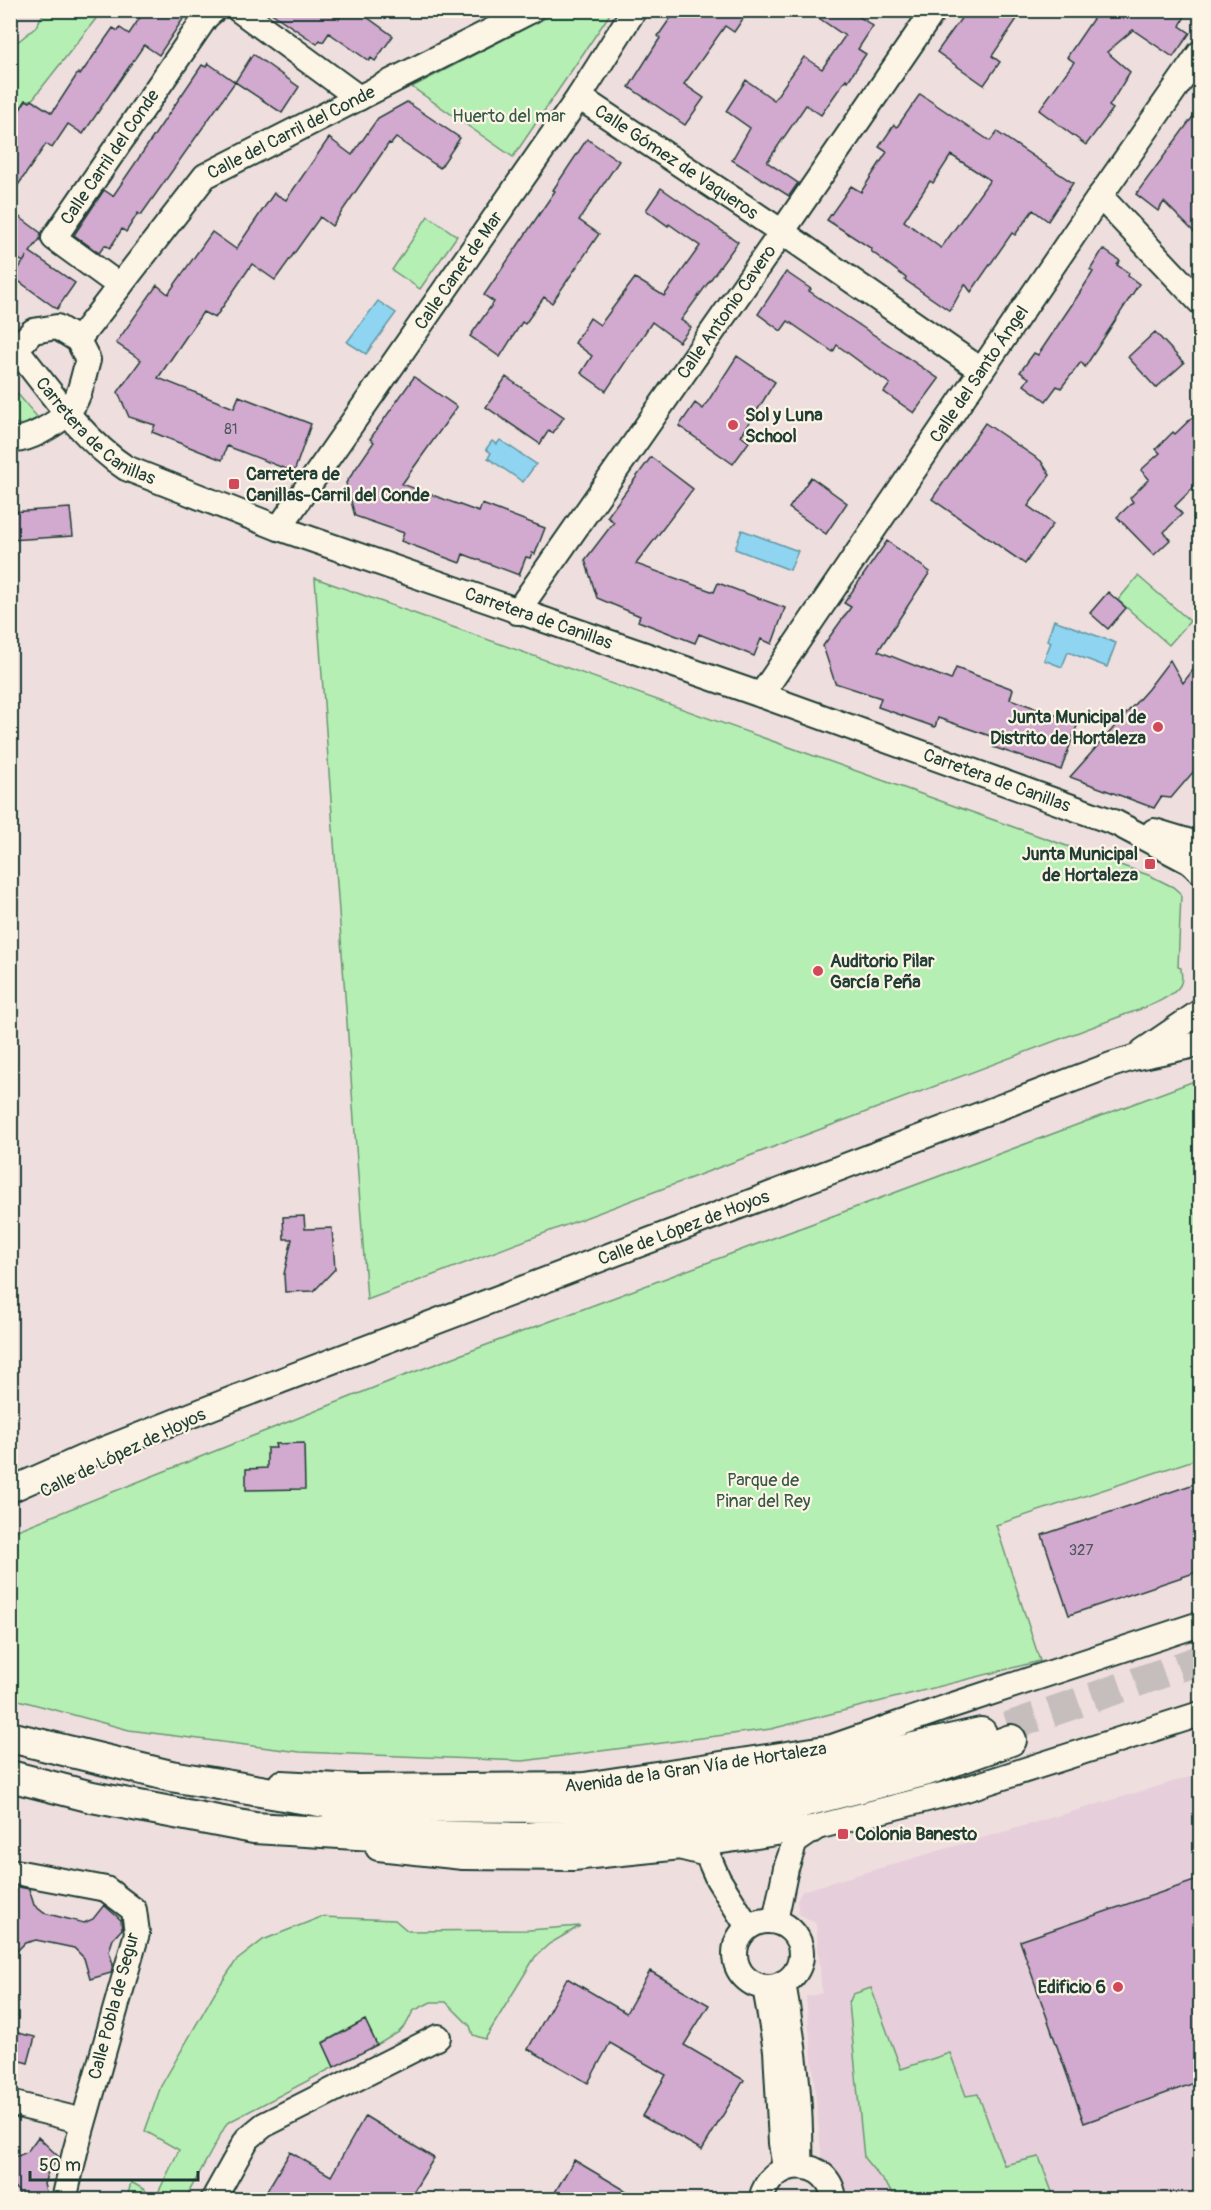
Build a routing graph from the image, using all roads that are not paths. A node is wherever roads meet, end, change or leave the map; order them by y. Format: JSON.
{"nodes":[{"id":1,"x":214,"y":10,"type":"edge"},
{"id":2,"x":239,"y":10,"type":"edge"},
{"id":3,"x":532,"y":10,"type":"edge"},
{"id":4,"x":634,"y":10,"type":"edge"},
{"id":5,"x":934,"y":10,"type":"edge"},
{"id":6,"x":1200,"y":53,"type":"edge"},
{"id":7,"x":579,"y":97,"type":"junction"},
{"id":8,"x":359,"y":98,"type":"junction"},
{"id":9,"x":1100,"y":196,"type":"junction"},
{"id":10,"x":783,"y":232,"type":"junction"},
{"id":11,"x":120,"y":286,"type":"junction"},
{"id":12,"x":1200,"y":302,"type":"edge"},
{"id":13,"x":78,"y":340,"type":"junction"},
{"id":14,"x":12,"y":348,"type":"edge"},
{"id":15,"x":981,"y":370,"type":"junction"},
{"id":16,"x":68,"y":412,"type":"junction"},
{"id":17,"x":10,"y":440,"type":"edge"},
{"id":18,"x":279,"y":528,"type":"junction"},
{"id":19,"x":517,"y":612,"type":"junction"},
{"id":20,"x":761,"y":695,"type":"junction"},
{"id":21,"x":1116,"y":823,"type":"junction"},
{"id":22,"x":1200,"y":845,"type":"edge"},
{"id":23,"x":1200,"y":871,"type":"edge"},
{"id":24,"x":1200,"y":1012,"type":"edge"},
{"id":25,"x":1200,"y":1044,"type":"edge"},
{"id":26,"x":1133,"y":1058,"type":"junction"},
{"id":27,"x":235,"y":1398,"type":"junction"},
{"id":28,"x":10,"y":1490,"type":"edge"},
{"id":29,"x":10,"y":1508,"type":"edge"},
{"id":30,"x":1200,"y":1624,"type":"edge"},
{"id":31,"x":1200,"y":1714,"type":"edge"},
{"id":32,"x":10,"y":1737,"type":"edge"},
{"id":33,"x":10,"y":1776,"type":"edge"},
{"id":34,"x":171,"y":1776,"type":"junction"},
{"id":35,"x":817,"y":1827,"type":"junction"},
{"id":36,"x":254,"y":1828,"type":"junction"},
{"id":37,"x":681,"y":1847,"type":"junction"},
{"id":38,"x":10,"y":1871,"type":"edge"},
{"id":39,"x":775,"y":1921,"type":"junction"},
{"id":40,"x":748,"y":1927,"type":"junction"},
{"id":41,"x":774,"y":1985,"type":"junction"},
{"id":42,"x":438,"y":2037,"type":"dead end"},
{"id":43,"x":10,"y":2103,"type":"edge"},
{"id":44,"x":83,"y":2121,"type":"junction"},
{"id":45,"x":793,"y":2167,"type":"junction"},
{"id":46,"x":64,"y":2199,"type":"edge"},
{"id":47,"x":213,"y":2199,"type":"edge"},
{"id":48,"x":761,"y":2199,"type":"edge"},
{"id":49,"x":834,"y":2199,"type":"edge"}],
"edges":[{"from":1,"to":11,"type":"street","name":"Calle Carril del Conde"},
{"from":2,"to":8,"type":"street"},
{"from":3,"to":8,"type":"street","name":"Calle del Carril del Conde"},
{"from":4,"to":7,"type":"street","name":"Calle Canet de Mar"},
{"from":5,"to":10,"type":"street","name":"Calle Antonio Cavero"},
{"from":6,"to":9,"type":"street","name":"Calle del Santo Ángel"},
{"from":7,"to":10,"type":"street","name":"Calle Gómez de Vaqueros"},
{"from":7,"to":18,"type":"street","name":"Calle Canet de Mar"},
{"from":8,"to":11,"type":"street","name":"Calle del Carril del Conde"},
{"from":9,"to":12,"type":"street"},
{"from":9,"to":15,"type":"street","name":"Calle del Santo Ángel"},
{"from":10,"to":15,"type":"street","name":"Calle Gómez de Vaqueros"},
{"from":10,"to":19,"type":"street","name":"Calle Antonio Cavero"},
{"from":11,"to":13,"type":"street","name":"Calle del Carril del Conde"},
{"from":13,"to":14,"type":"street"},
{"from":13,"to":16,"type":"street"},
{"from":14,"to":16,"type":"street","name":"Carretera de Canillas"},
{"from":15,"to":20,"type":"street","name":"Calle del Santo Ángel"},
{"from":16,"to":17,"type":"street"},
{"from":16,"to":18,"type":"street","name":"Carretera de Canillas"},
{"from":18,"to":19,"type":"street","name":"Carretera de Canillas"},
{"from":19,"to":20,"type":"street","name":"Carretera de Canillas"},
{"from":20,"to":21,"type":"street","name":"Carretera de Canillas"},
{"from":21,"to":22,"type":"street","name":"Carretera de Canillas"},
{"from":21,"to":23,"type":"street","name":"Carretera de Canillas"},
{"from":24,"to":26,"type":"street","name":"Calle de López de Hoyos"},
{"from":25,"to":26,"type":"street","name":"Calle de López de Hoyos"},
{"from":26,"to":27,"type":"street","name":"Calle de López de Hoyos"},
{"from":27,"to":28,"type":"street","name":"Calle de López de Hoyos"},
{"from":27,"to":29,"type":"street","name":"Calle de López de Hoyos"},
{"from":30,"to":34,"type":"street","name":"Avenida de la Gran Vía de Hortaleza"},
{"from":31,"to":35,"type":"street","name":"Avenida de la Gran Vía de Hortaleza"},
{"from":32,"to":34,"type":"main road","name":"Avenida de la Gran Vía de Hortaleza"},
{"from":33,"to":36,"type":"main road","name":"Avenida de la Gran Vía de Hortaleza"},
{"from":34,"to":36,"type":"main road","name":"Avenida de la Gran Vía de Hortaleza"},
{"from":35,"to":37,"type":"street","name":"Avenida de la Gran Vía de Hortaleza"},
{"from":35,"to":39,"type":"street","name":"Avenida de la Gran Vía de Hortaleza"},
{"from":36,"to":37,"type":"street","name":"Avenida de la Gran Vía de Hortaleza"},
{"from":37,"to":40,"type":"street","name":"Avenida de la Gran Vía de Hortaleza"},
{"from":38,"to":44,"type":"street","name":"Calle Pobla de Segur"},
{"from":39,"to":40,"type":"street"},
{"from":39,"to":41,"type":"street"},
{"from":40,"to":41,"type":"street"},
{"from":41,"to":45,"type":"street"},
{"from":42,"to":47,"type":"street"},
{"from":43,"to":44,"type":"street"},
{"from":44,"to":46,"type":"street","name":"Calle Pobla de Segur"},
{"from":45,"to":48,"type":"street"},
{"from":45,"to":49,"type":"street"}]}
